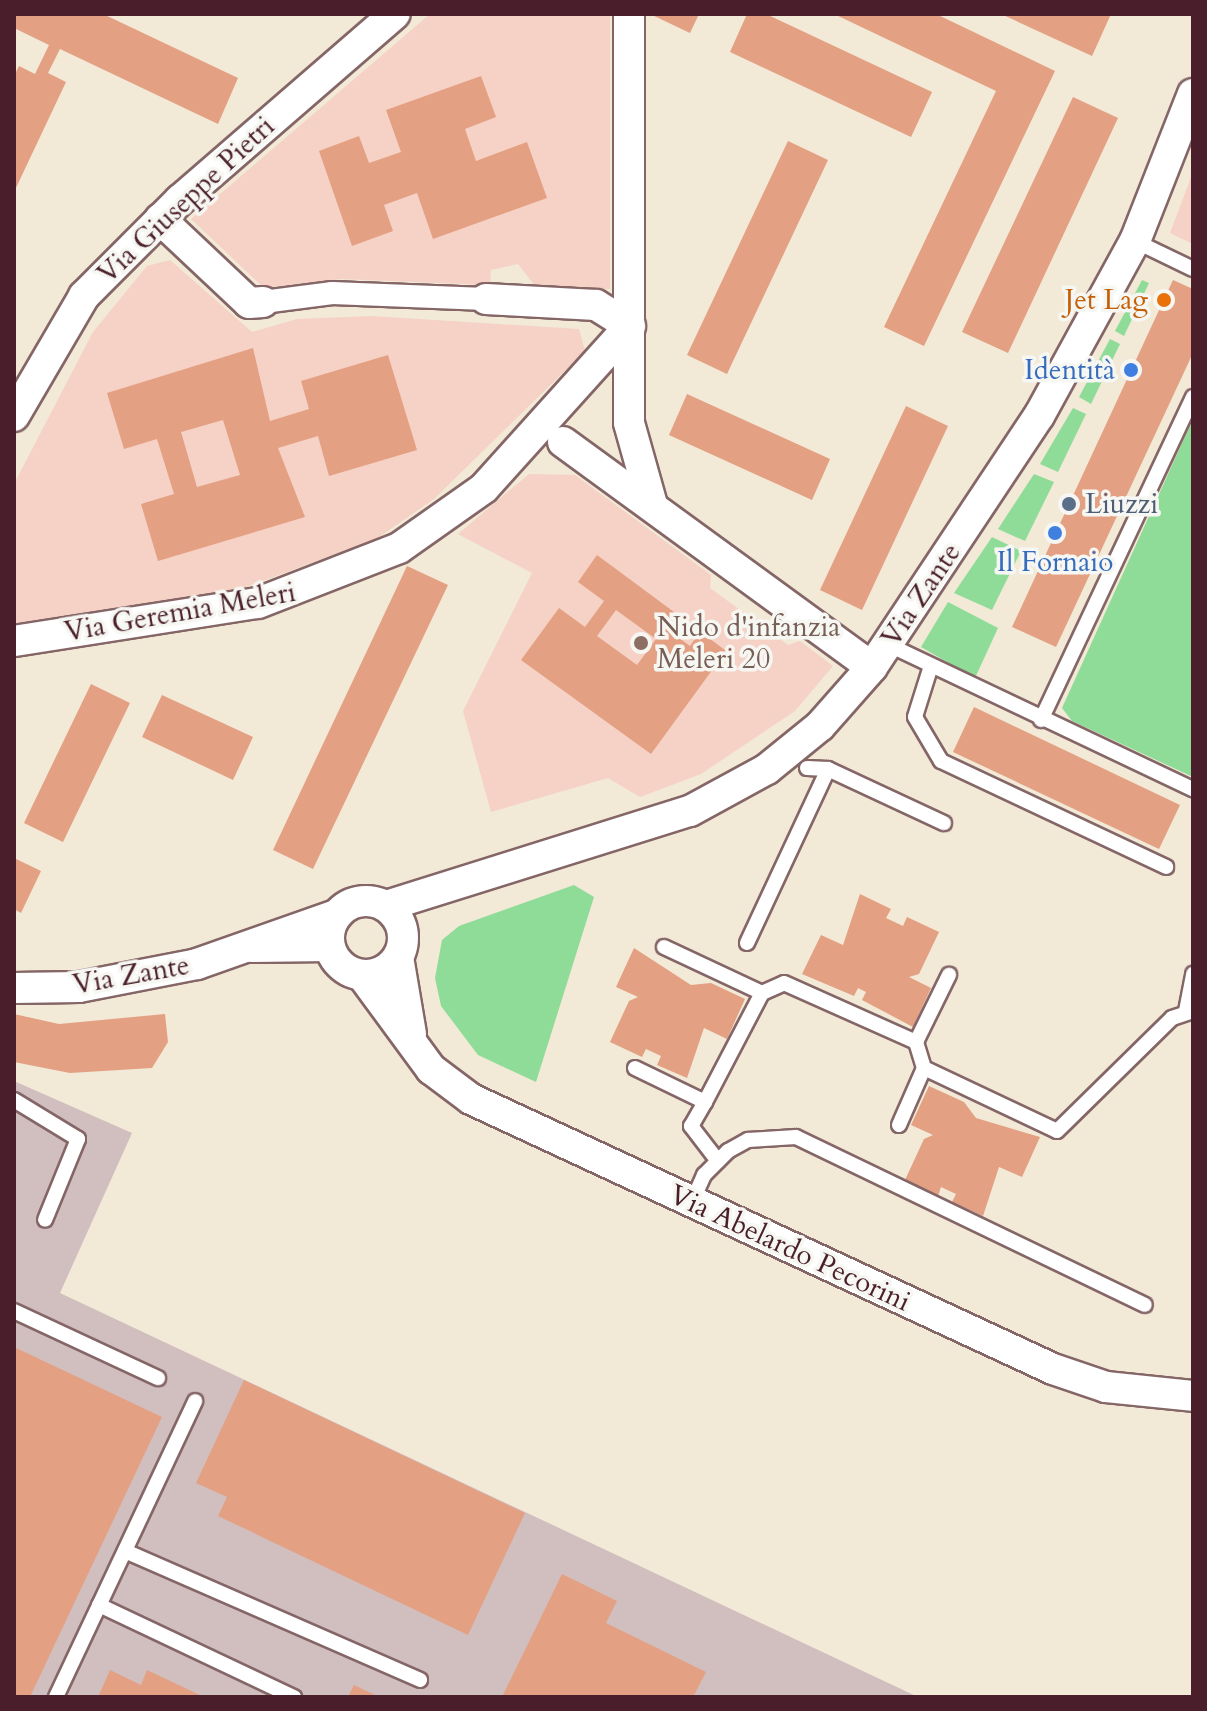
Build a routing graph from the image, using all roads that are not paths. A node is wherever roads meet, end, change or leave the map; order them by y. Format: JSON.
{"nodes":[{"id":1,"x":395,"y":14,"type":"edge"},
{"id":2,"x":629,"y":14,"type":"edge"},
{"id":3,"x":1193,"y":94,"type":"edge"},
{"id":4,"x":160,"y":219,"type":"junction"},
{"id":5,"x":1135,"y":241,"type":"junction"},
{"id":6,"x":1193,"y":269,"type":"edge"},
{"id":7,"x":486,"y":299,"type":"joint"},
{"id":8,"x":263,"y":302,"type":"joint"},
{"id":9,"x":630,"y":326,"type":"junction"},
{"id":10,"x":1193,"y":397,"type":"edge"},
{"id":11,"x":14,"y":416,"type":"edge"},
{"id":12,"x":563,"y":442,"type":"dead end"},
{"id":13,"x":652,"y":505,"type":"junction"},
{"id":14,"x":14,"y":641,"type":"edge"},
{"id":15,"x":880,"y":656,"type":"junction"},
{"id":16,"x":930,"y":669,"type":"junction"},
{"id":17,"x":1041,"y":720,"type":"junction"},
{"id":18,"x":807,"y":768,"type":"dead end"},
{"id":19,"x":828,"y":769,"type":"junction"},
{"id":20,"x":1193,"y":789,"type":"edge"},
{"id":21,"x":944,"y":823,"type":"dead end"},
{"id":22,"x":1166,"y":867,"type":"dead end"},
{"id":23,"x":336,"y":915,"type":"junction"},
{"id":24,"x":395,"y":930,"type":"junction"},
{"id":25,"x":747,"y":943,"type":"dead end"},
{"id":26,"x":329,"y":946,"type":"junction"},
{"id":27,"x":246,"y":947,"type":"junction"},
{"id":28,"x":664,"y":947,"type":"dead end"},
{"id":29,"x":1193,"y":974,"type":"edge"},
{"id":30,"x":362,"y":975,"type":"junction"},
{"id":31,"x":949,"y":975,"type":"dead end"},
{"id":32,"x":14,"y":988,"type":"edge"},
{"id":33,"x":762,"y":993,"type":"junction"},
{"id":34,"x":1189,"y":1011,"type":"edge"},
{"id":35,"x":916,"y":1042,"type":"junction"},
{"id":36,"x":413,"y":1044,"type":"junction"},
{"id":37,"x":635,"y":1068,"type":"dead end"},
{"id":38,"x":924,"y":1068,"type":"junction"},
{"id":39,"x":14,"y":1100,"type":"edge"},
{"id":40,"x":705,"y":1102,"type":"junction"},
{"id":41,"x":899,"y":1125,"type":"dead end"},
{"id":42,"x":718,"y":1161,"type":"junction"},
{"id":43,"x":692,"y":1202,"type":"junction"},
{"id":44,"x":45,"y":1220,"type":"dead end"},
{"id":45,"x":1145,"y":1305,"type":"dead end"},
{"id":46,"x":14,"y":1311,"type":"edge"},
{"id":47,"x":158,"y":1378,"type":"dead end"},
{"id":48,"x":1193,"y":1396,"type":"edge"},
{"id":49,"x":195,"y":1401,"type":"dead end"},
{"id":50,"x":125,"y":1551,"type":"junction"},
{"id":51,"x":99,"y":1605,"type":"junction"},
{"id":52,"x":420,"y":1680,"type":"dead end"},
{"id":53,"x":56,"y":1697,"type":"edge"},
{"id":54,"x":294,"y":1697,"type":"edge"}],
"edges":[{"from":1,"to":4,"type":"street","name":"Via Giuseppe Pietri"},
{"from":2,"to":9,"type":"street"},
{"from":3,"to":5,"type":"street","name":"Via Zante"},
{"from":4,"to":8,"type":"street"},
{"from":4,"to":11,"type":"street","name":"Via Giuseppe Pietri"},
{"from":5,"to":6,"type":"lane"},
{"from":5,"to":15,"type":"street","name":"Via Zante"},
{"from":7,"to":8,"type":"street"},
{"from":7,"to":9,"type":"street"},
{"from":9,"to":13,"type":"street"},
{"from":9,"to":14,"type":"street","name":"Via Geremia Meleri"},
{"from":10,"to":17,"type":"lane"},
{"from":12,"to":13,"type":"street"},
{"from":13,"to":15,"type":"street"},
{"from":15,"to":16,"type":"lane"},
{"from":15,"to":24,"type":"street","name":"Via Zante"},
{"from":16,"to":17,"type":"lane"},
{"from":16,"to":22,"type":"lane"},
{"from":17,"to":20,"type":"lane"},
{"from":18,"to":19,"type":"lane"},
{"from":19,"to":21,"type":"lane"},
{"from":19,"to":25,"type":"lane"},
{"from":23,"to":24,"type":"street","name":"Via Zante"},
{"from":23,"to":26,"type":"street"},
{"from":23,"to":27,"type":"street","name":"Via Zante"},
{"from":24,"to":30,"type":"street","name":"Via Zante"},
{"from":24,"to":36,"type":"street","name":"Via Abelardo Pecorini"},
{"from":26,"to":27,"type":"street","name":"Via Zante"},
{"from":26,"to":30,"type":"street"},
{"from":27,"to":32,"type":"street","name":"Via Zante"},
{"from":28,"to":33,"type":"lane"},
{"from":29,"to":34,"type":"lane"},
{"from":30,"to":36,"type":"street","name":"Via Abelardo Pecorini"},
{"from":31,"to":35,"type":"lane"},
{"from":33,"to":35,"type":"lane"},
{"from":33,"to":40,"type":"lane"},
{"from":34,"to":38,"type":"lane"},
{"from":35,"to":38,"type":"lane"},
{"from":36,"to":43,"type":"street","name":"Via Abelardo Pecorini"},
{"from":37,"to":40,"type":"lane"},
{"from":38,"to":41,"type":"lane"},
{"from":39,"to":44,"type":"lane"},
{"from":40,"to":42,"type":"lane"},
{"from":42,"to":43,"type":"lane"},
{"from":42,"to":45,"type":"lane"},
{"from":43,"to":48,"type":"street","name":"Via Abelardo Pecorini"},
{"from":46,"to":47,"type":"lane"},
{"from":49,"to":50,"type":"lane"},
{"from":50,"to":51,"type":"lane"},
{"from":50,"to":52,"type":"lane"},
{"from":51,"to":53,"type":"lane"},
{"from":51,"to":54,"type":"lane"}]}
